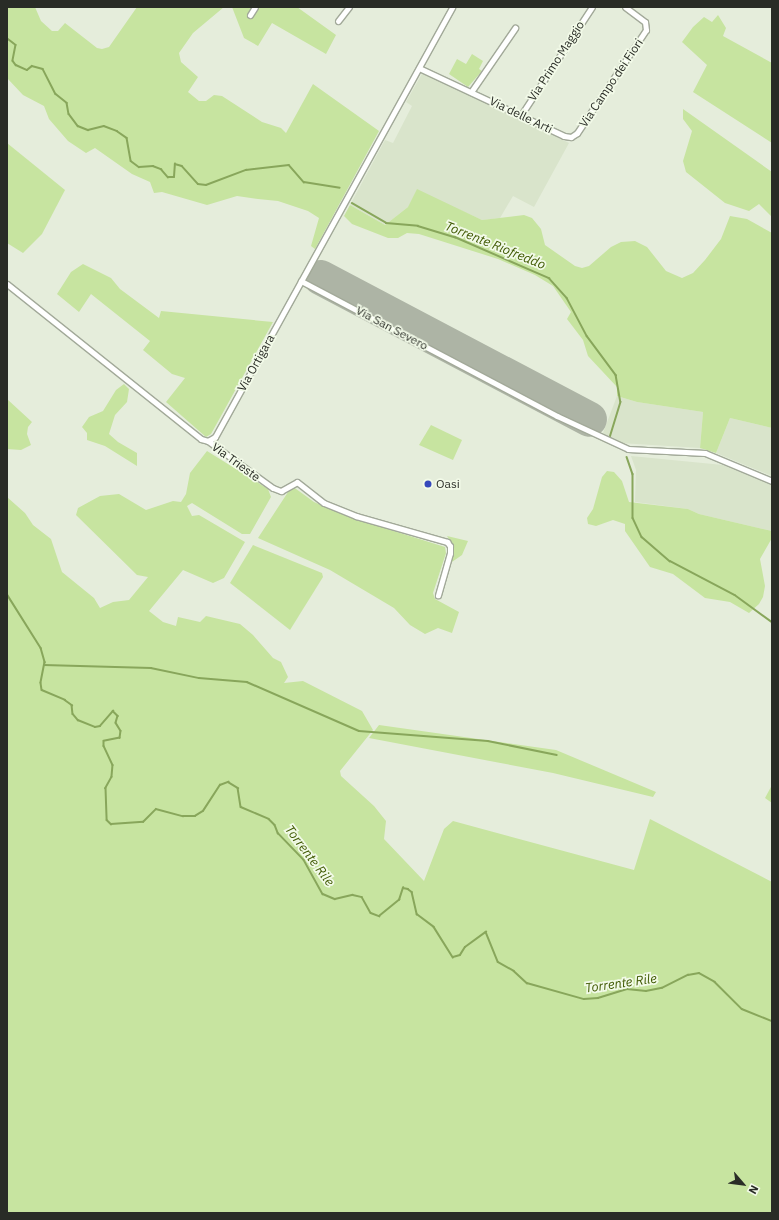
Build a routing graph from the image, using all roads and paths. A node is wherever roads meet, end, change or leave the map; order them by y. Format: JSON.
{"nodes":[{"id":1,"x":255,"y":7,"type":"edge"},
{"id":2,"x":349,"y":7,"type":"edge"},
{"id":3,"x":444,"y":7,"type":"edge"},
{"id":4,"x":592,"y":7,"type":"edge"},
{"id":5,"x":625,"y":7,"type":"edge"},
{"id":6,"x":451,"y":9,"type":"edge"},
{"id":7,"x":631,"y":9,"type":"edge"},
{"id":8,"x":250,"y":15,"type":"dead end"},
{"id":9,"x":338,"y":21,"type":"dead end"},
{"id":10,"x":515,"y":28,"type":"dead end"},
{"id":11,"x":419,"y":68,"type":"junction"},
{"id":12,"x":472,"y":92,"type":"junction"},
{"id":13,"x":521,"y":114,"type":"junction"},
{"id":14,"x":571,"y":136,"type":"joint"},
{"id":15,"x":301,"y":281,"type":"junction"},
{"id":16,"x":7,"y":284,"type":"edge"},
{"id":17,"x":208,"y":441,"type":"junction"},
{"id":18,"x":772,"y":481,"type":"edge"},
{"id":19,"x":438,"y":595,"type":"dead end"}],
"edges":[{"from":1,"to":8,"type":"street"},
{"from":2,"to":9,"type":"street"},
{"from":3,"to":6,"type":"street"},
{"from":4,"to":13,"type":"street","name":"Via Primo Maggio"},
{"from":5,"to":7,"type":"street"},
{"from":6,"to":11,"type":"street"},
{"from":7,"to":14,"type":"street","name":"Via Campo dei Fiori"},
{"from":10,"to":12,"type":"street"},
{"from":11,"to":12,"type":"street","name":"Via delle Arti"},
{"from":11,"to":15,"type":"street"},
{"from":12,"to":13,"type":"street","name":"Via delle Arti"},
{"from":13,"to":14,"type":"street","name":"Via delle Arti"},
{"from":15,"to":17,"type":"street","name":"Via Ortigara"},
{"from":15,"to":18,"type":"street","name":"Via San Severo"},
{"from":16,"to":17,"type":"street","name":"Via Trieste"},
{"from":17,"to":19,"type":"street","name":"Via Trieste"}]}
